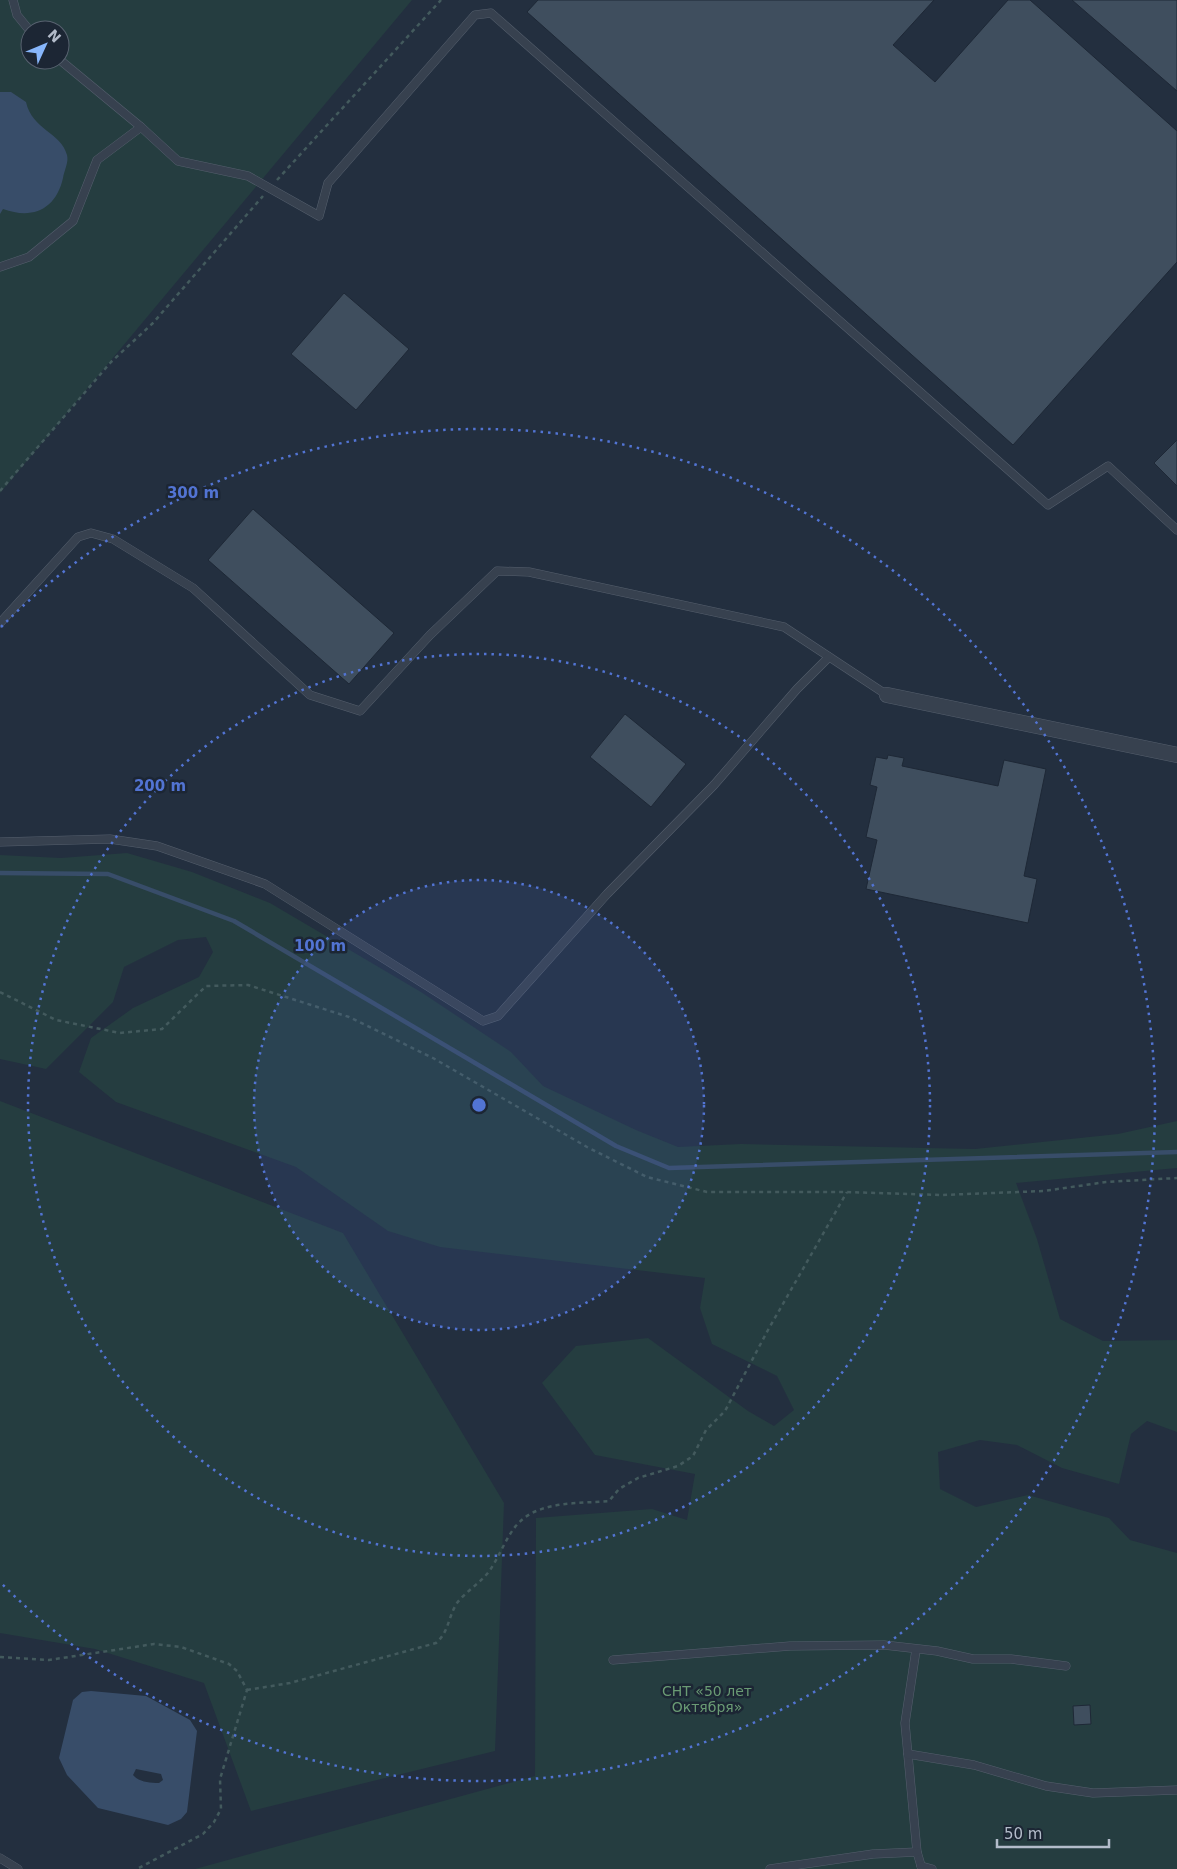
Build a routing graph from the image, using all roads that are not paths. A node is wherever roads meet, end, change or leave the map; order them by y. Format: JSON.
{"nodes":[{"id":1,"x":13,"y":0,"type":"edge"},
{"id":2,"x":21,"y":20,"type":"edge"},
{"id":3,"x":70,"y":68,"type":"edge"},
{"id":4,"x":141,"y":127,"type":"junction"},
{"id":5,"x":0,"y":267,"type":"edge"},
{"id":6,"x":1177,"y":530,"type":"edge"},
{"id":7,"x":0,"y":623,"type":"edge"},
{"id":8,"x":829,"y":657,"type":"junction"},
{"id":9,"x":887,"y":695,"type":"joint"},
{"id":10,"x":1177,"y":755,"type":"edge"},
{"id":11,"x":0,"y":842,"type":"edge"},
{"id":12,"x":916,"y":1650,"type":"junction"},
{"id":13,"x":613,"y":1660,"type":"dead end"},
{"id":14,"x":1066,"y":1666,"type":"dead end"},
{"id":15,"x":908,"y":1754,"type":"junction"},
{"id":16,"x":1177,"y":1790,"type":"edge"},
{"id":17,"x":917,"y":1852,"type":"junction"},
{"id":18,"x":0,"y":1858,"type":"edge"},
{"id":19,"x":922,"y":1867,"type":"edge"},
{"id":20,"x":18,"y":1869,"type":"edge"},
{"id":21,"x":770,"y":1869,"type":"edge"},
{"id":22,"x":932,"y":1869,"type":"edge"}],
"edges":[{"from":1,"to":2,"type":"lane"},
{"from":3,"to":4,"type":"lane"},
{"from":4,"to":5,"type":"lane"},
{"from":4,"to":6,"type":"lane"},
{"from":7,"to":8,"type":"lane"},
{"from":8,"to":9,"type":"lane"},
{"from":8,"to":11,"type":"lane"},
{"from":9,"to":10,"type":"street"},
{"from":12,"to":13,"type":"lane"},
{"from":12,"to":14,"type":"lane"},
{"from":12,"to":15,"type":"lane"},
{"from":15,"to":16,"type":"lane"},
{"from":15,"to":17,"type":"lane"},
{"from":17,"to":19,"type":"lane"},
{"from":17,"to":21,"type":"lane"},
{"from":18,"to":20,"type":"lane"},
{"from":19,"to":22,"type":"lane"}]}
